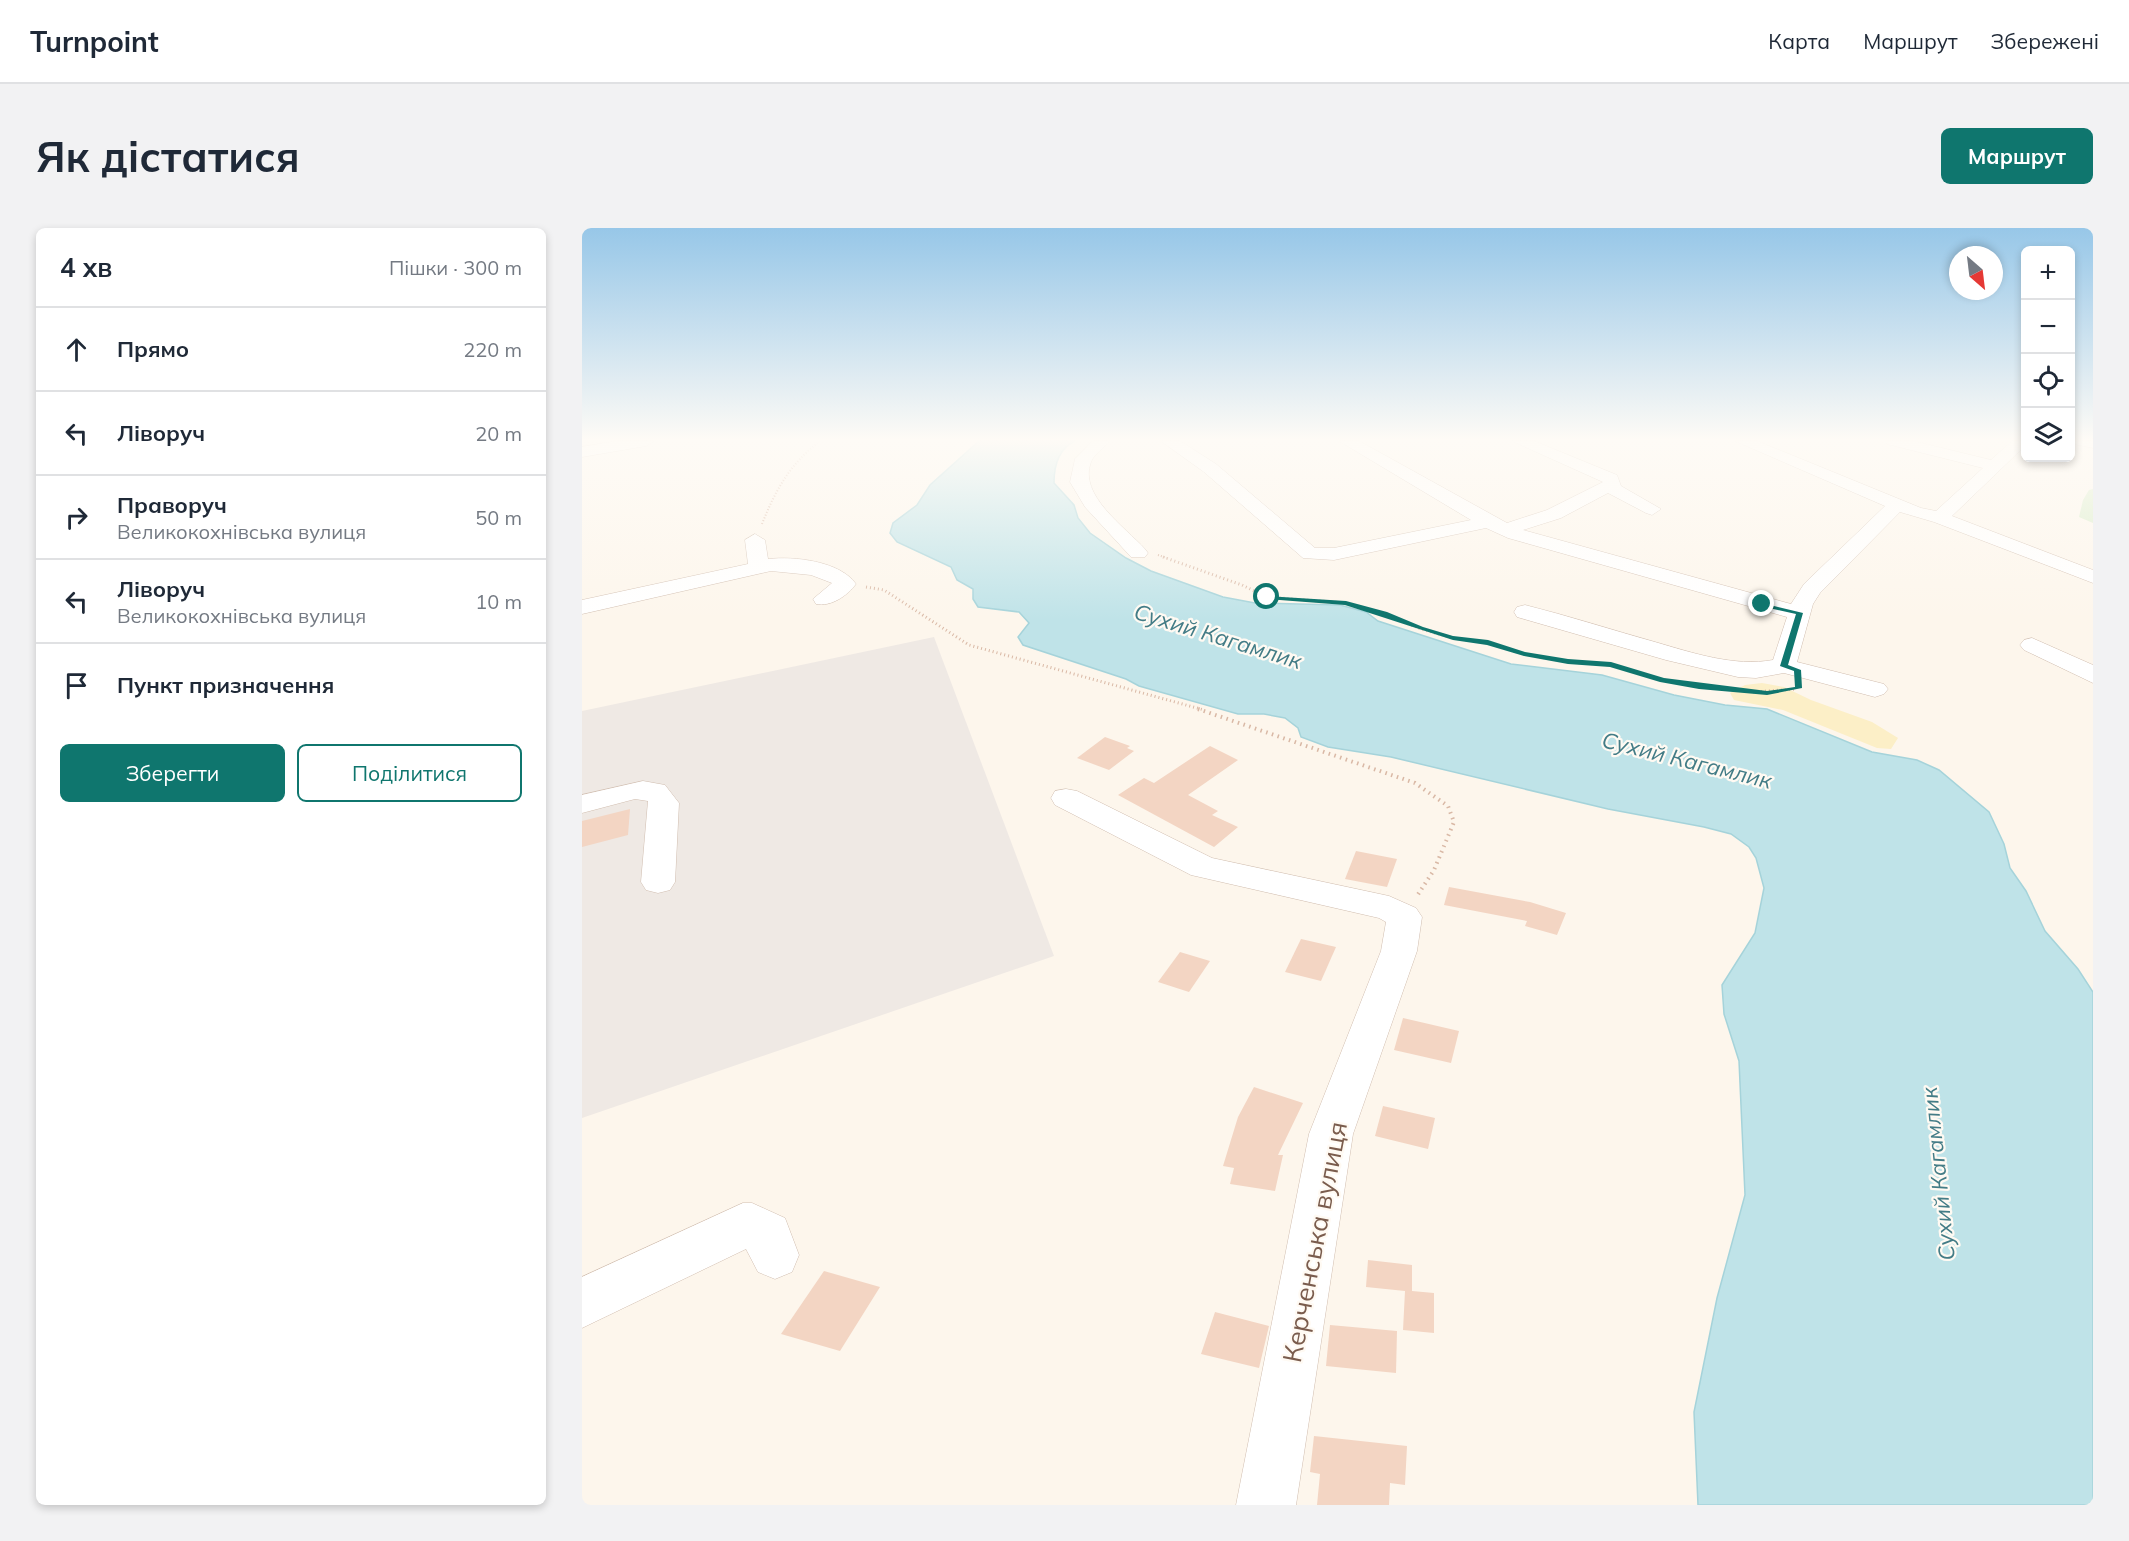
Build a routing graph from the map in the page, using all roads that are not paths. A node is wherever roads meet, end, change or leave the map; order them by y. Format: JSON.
{"nodes":[{"id":1,"x":1090,"y":501,"type":"edge"},
{"id":2,"x":1248,"y":501,"type":"edge"},
{"id":3,"x":1452,"y":501,"type":"edge"},
{"id":4,"x":1578,"y":501,"type":"edge"},
{"id":5,"x":1638,"y":501,"type":"edge"},
{"id":6,"x":1886,"y":501,"type":"edge"},
{"id":7,"x":1958,"y":501,"type":"edge"},
{"id":8,"x":1897,"y":505,"type":"junction"},
{"id":9,"x":1652,"y":509,"type":"dead end"},
{"id":10,"x":1940,"y":518,"type":"junction"},
{"id":11,"x":1497,"y":526,"type":"junction"},
{"id":12,"x":755,"y":540,"type":"road end"},
{"id":13,"x":1138,"y":553,"type":"road end"},
{"id":14,"x":759,"y":567,"type":"junction"},
{"id":15,"x":2093,"y":577,"type":"edge"},
{"id":16,"x":824,"y":599,"type":"dead end"},
{"id":17,"x":582,"y":607,"type":"edge"},
{"id":18,"x":1525,"y":612,"type":"dead end"},
{"id":19,"x":1799,"y":613,"type":"junction"},
{"id":20,"x":2032,"y":645,"type":"dead end"},
{"id":21,"x":1791,"y":668,"type":"junction"},
{"id":22,"x":2093,"y":675,"type":"edge"},
{"id":23,"x":1875,"y":689,"type":"dead end"},
{"id":24,"x":1066,"y":798,"type":"dead end"},
{"id":25,"x":582,"y":804,"type":"edge"},
{"id":26,"x":658,"y":882,"type":"dead end"},
{"id":27,"x":775,"y":1255,"type":"dead end"},
{"id":28,"x":582,"y":1303,"type":"edge"},
{"id":29,"x":1266,"y":1505,"type":"edge"}],
"edges":[{"from":1,"to":13,"type":"street"},
{"from":2,"to":11,"type":"street"},
{"from":3,"to":11,"type":"street"},
{"from":4,"to":11,"type":"street"},
{"from":5,"to":9,"type":"street"},
{"from":6,"to":8,"type":"street"},
{"from":7,"to":10,"type":"street"},
{"from":8,"to":10,"type":"street"},
{"from":8,"to":19,"type":"street"},
{"from":10,"to":15,"type":"street"},
{"from":11,"to":19,"type":"street"},
{"from":12,"to":14,"type":"street"},
{"from":14,"to":16,"type":"street"},
{"from":14,"to":17,"type":"street"},
{"from":18,"to":21,"type":"street"},
{"from":19,"to":21,"type":"street"},
{"from":20,"to":22,"type":"street"},
{"from":21,"to":23,"type":"street"},
{"from":24,"to":29,"type":"street","name":"Керченська вулиця"},
{"from":25,"to":26,"type":"street"},
{"from":27,"to":28,"type":"street"}]}
